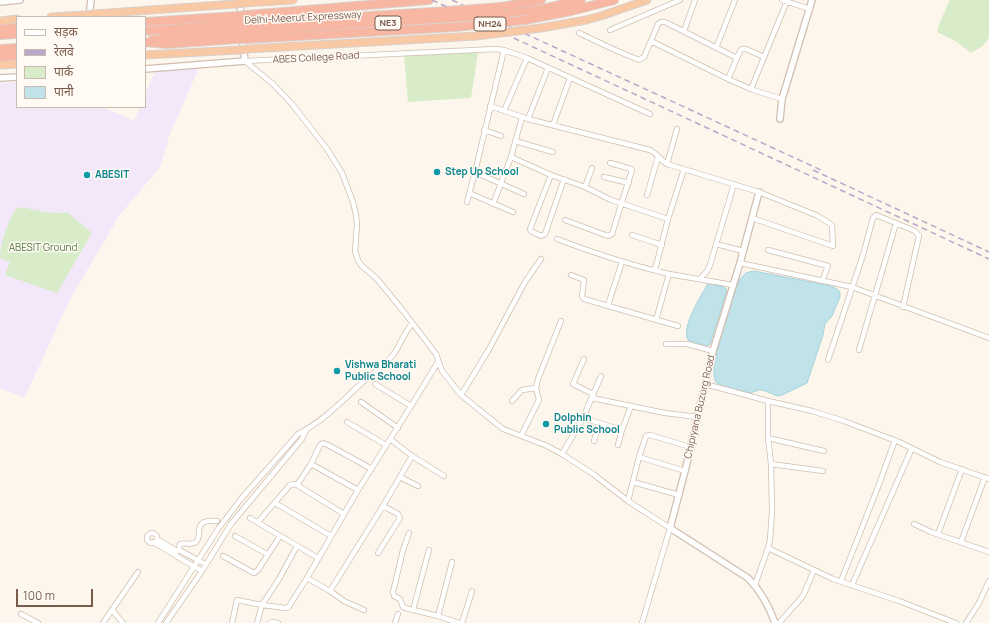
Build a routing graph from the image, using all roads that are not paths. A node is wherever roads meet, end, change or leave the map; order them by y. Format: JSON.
{"nodes":[{"id":1,"x":20,"y":0,"type":"edge"},
{"id":2,"x":91,"y":0,"type":"edge"},
{"id":3,"x":293,"y":0,"type":"edge"},
{"id":4,"x":429,"y":0,"type":"edge"},
{"id":5,"x":540,"y":0,"type":"edge"},
{"id":6,"x":581,"y":0,"type":"edge"},
{"id":7,"x":614,"y":0,"type":"edge"},
{"id":8,"x":647,"y":0,"type":"edge"},
{"id":9,"x":680,"y":0,"type":"edge"},
{"id":10,"x":695,"y":0,"type":"edge"},
{"id":11,"x":735,"y":0,"type":"edge"},
{"id":12,"x":812,"y":0,"type":"edge"},
{"id":13,"x":418,"y":1,"type":"edge"},
{"id":14,"x":784,"y":1,"type":"edge"},
{"id":15,"x":0,"y":2,"type":"edge"},
{"id":16,"x":240,"y":2,"type":"edge"},
{"id":17,"x":810,"y":10,"type":"junction"},
{"id":18,"x":90,"y":15,"type":"edge"},
{"id":19,"x":449,"y":15,"type":"junction"},
{"id":20,"x":70,"y":16,"type":"edge"},
{"id":21,"x":16,"y":19,"type":"edge"},
{"id":22,"x":0,"y":20,"type":"edge"},
{"id":23,"x":146,"y":22,"type":"edge"},
{"id":24,"x":242,"y":27,"type":"junction"},
{"id":25,"x":16,"y":28,"type":"edge"},
{"id":26,"x":0,"y":29,"type":"edge"},
{"id":27,"x":146,"y":30,"type":"edge"},
{"id":28,"x":610,"y":30,"type":"dead end"},
{"id":29,"x":684,"y":31,"type":"junction"},
{"id":30,"x":579,"y":33,"type":"dead end"},
{"id":31,"x":16,"y":34,"type":"edge"},
{"id":32,"x":0,"y":35,"type":"edge"},
{"id":33,"x":16,"y":38,"type":"edge"},
{"id":34,"x":0,"y":39,"type":"edge"},
{"id":35,"x":652,"y":41,"type":"junction"},
{"id":36,"x":146,"y":42,"type":"edge"},
{"id":37,"x":16,"y":48,"type":"edge"},
{"id":38,"x":716,"y":48,"type":"junction"},
{"id":39,"x":0,"y":49,"type":"edge"},
{"id":40,"x":504,"y":50,"type":"junction"},
{"id":41,"x":146,"y":55,"type":"edge"},
{"id":42,"x":16,"y":56,"type":"edge"},
{"id":43,"x":0,"y":57,"type":"edge"},
{"id":44,"x":764,"y":57,"type":"junction"},
{"id":45,"x":527,"y":58,"type":"junction"},
{"id":46,"x":737,"y":58,"type":"junction"},
{"id":47,"x":245,"y":62,"type":"junction"},
{"id":48,"x":16,"y":64,"type":"edge"},
{"id":49,"x":0,"y":65,"type":"edge"},
{"id":50,"x":548,"y":68,"type":"junction"},
{"id":51,"x":146,"y":69,"type":"edge"},
{"id":52,"x":16,"y":77,"type":"edge"},
{"id":53,"x":0,"y":78,"type":"edge"},
{"id":54,"x":570,"y":78,"type":"junction"},
{"id":55,"x":728,"y":79,"type":"junction"},
{"id":56,"x":751,"y":89,"type":"junction"},
{"id":57,"x":782,"y":99,"type":"junction"},
{"id":58,"x":490,"y":106,"type":"junction"},
{"id":59,"x":504,"y":111,"type":"junction"},
{"id":60,"x":650,"y":114,"type":"dead end"},
{"id":61,"x":522,"y":117,"type":"junction"},
{"id":62,"x":528,"y":119,"type":"junction"},
{"id":63,"x":780,"y":120,"type":"dead end"},
{"id":64,"x":553,"y":125,"type":"junction"},
{"id":65,"x":677,"y":129,"type":"dead end"},
{"id":66,"x":484,"y":130,"type":"junction"},
{"id":67,"x":501,"y":136,"type":"dead end"},
{"id":68,"x":515,"y":141,"type":"junction"},
{"id":69,"x":553,"y":152,"type":"dead end"},
{"id":70,"x":511,"y":157,"type":"junction"},
{"id":71,"x":658,"y":157,"type":"junction"},
{"id":72,"x":610,"y":163,"type":"dead end"},
{"id":73,"x":667,"y":164,"type":"junction"},
{"id":74,"x":592,"y":168,"type":"dead end"},
{"id":75,"x":684,"y":169,"type":"junction"},
{"id":76,"x":475,"y":172,"type":"junction"},
{"id":77,"x":551,"y":175,"type":"junction"},
{"id":78,"x":604,"y":177,"type":"dead end"},
{"id":79,"x":564,"y":180,"type":"junction"},
{"id":80,"x":501,"y":183,"type":"junction"},
{"id":81,"x":628,"y":183,"type":"junction"},
{"id":82,"x":734,"y":184,"type":"junction"},
{"id":83,"x":584,"y":187,"type":"junction"},
{"id":84,"x":759,"y":192,"type":"junction"},
{"id":85,"x":469,"y":193,"type":"junction"},
{"id":86,"x":524,"y":194,"type":"dead end"},
{"id":87,"x":647,"y":195,"type":"dead end"},
{"id":88,"x":466,"y":202,"type":"dead end"},
{"id":89,"x":493,"y":204,"type":"junction"},
{"id":90,"x":621,"y":204,"type":"junction"},
{"id":91,"x":513,"y":212,"type":"dead end"},
{"id":92,"x":752,"y":218,"type":"junction"},
{"id":93,"x":668,"y":219,"type":"junction"},
{"id":94,"x":565,"y":220,"type":"dead end"},
{"id":95,"x":896,"y":223,"type":"junction"},
{"id":96,"x":632,"y":235,"type":"dead end"},
{"id":97,"x":557,"y":239,"type":"dead end"},
{"id":98,"x":716,"y":244,"type":"junction"},
{"id":99,"x":662,"y":245,"type":"junction"},
{"id":100,"x":743,"y":250,"type":"junction"},
{"id":101,"x":768,"y":250,"type":"dead end"},
{"id":102,"x":541,"y":259,"type":"dead end"},
{"id":103,"x":622,"y":262,"type":"junction"},
{"id":104,"x":740,"y":263,"type":"junction"},
{"id":105,"x":655,"y":270,"type":"junction"},
{"id":106,"x":670,"y":274,"type":"junction"},
{"id":107,"x":571,"y":275,"type":"dead end"},
{"id":108,"x":700,"y":279,"type":"junction"},
{"id":109,"x":822,"y":281,"type":"junction"},
{"id":110,"x":733,"y":285,"type":"junction"},
{"id":111,"x":852,"y":287,"type":"junction"},
{"id":112,"x":874,"y":295,"type":"junction"},
{"id":113,"x":608,"y":306,"type":"junction"},
{"id":114,"x":903,"y":307,"type":"junction"},
{"id":115,"x":656,"y":320,"type":"junction"},
{"id":116,"x":561,"y":321,"type":"dead end"},
{"id":117,"x":412,"y":324,"type":"junction"},
{"id":118,"x":678,"y":326,"type":"dead end"},
{"id":119,"x":989,"y":338,"type":"edge"},
{"id":120,"x":666,"y":344,"type":"dead end"},
{"id":121,"x":859,"y":350,"type":"dead end"},
{"id":122,"x":713,"y":351,"type":"junction"},
{"id":123,"x":584,"y":359,"type":"dead end"},
{"id":124,"x":828,"y":360,"type":"dead end"},
{"id":125,"x":438,"y":362,"type":"junction"},
{"id":126,"x":601,"y":376,"type":"dead end"},
{"id":127,"x":376,"y":384,"type":"dead end"},
{"id":128,"x":705,"y":384,"type":"junction"},
{"id":129,"x":536,"y":388,"type":"junction"},
{"id":130,"x":460,"y":394,"type":"junction"},
{"id":131,"x":592,"y":396,"type":"junction"},
{"id":132,"x":512,"y":401,"type":"dead end"},
{"id":133,"x":768,"y":401,"type":"junction"},
{"id":134,"x":361,"y":402,"type":"dead end"},
{"id":135,"x":411,"y":406,"type":"junction"},
{"id":136,"x":631,"y":406,"type":"junction"},
{"id":137,"x":697,"y":417,"type":"junction"},
{"id":138,"x":583,"y":418,"type":"junction"},
{"id":139,"x":347,"y":422,"type":"dead end"},
{"id":140,"x":599,"y":424,"type":"junction"},
{"id":141,"x":398,"y":428,"type":"junction"},
{"id":142,"x":306,"y":430,"type":"junction"},
{"id":143,"x":622,"y":430,"type":"junction"},
{"id":144,"x":521,"y":436,"type":"junction"},
{"id":145,"x":768,"y":438,"type":"junction"},
{"id":146,"x":390,"y":440,"type":"junction"},
{"id":147,"x":895,"y":440,"type":"junction"},
{"id":148,"x":594,"y":441,"type":"dead end"},
{"id":149,"x":386,"y":445,"type":"junction"},
{"id":150,"x":618,"y":445,"type":"dead end"},
{"id":151,"x":690,"y":447,"type":"junction"},
{"id":152,"x":912,"y":448,"type":"junction"},
{"id":153,"x":824,"y":451,"type":"dead end"},
{"id":154,"x":562,"y":454,"type":"junction"},
{"id":155,"x":412,"y":456,"type":"junction"},
{"id":156,"x":639,"y":457,"type":"junction"},
{"id":157,"x":311,"y":464,"type":"junction"},
{"id":158,"x":771,"y":464,"type":"junction"},
{"id":159,"x":372,"y":469,"type":"junction"},
{"id":160,"x":962,"y":469,"type":"junction"},
{"id":161,"x":685,"y":471,"type":"junction"},
{"id":162,"x":823,"y":471,"type":"dead end"},
{"id":163,"x":444,"y":476,"type":"dead end"},
{"id":164,"x":400,"y":477,"type":"junction"},
{"id":165,"x":987,"y":478,"type":"edge"},
{"id":166,"x":633,"y":482,"type":"junction"},
{"id":167,"x":297,"y":485,"type":"junction"},
{"id":168,"x":418,"y":486,"type":"dead end"},
{"id":169,"x":358,"y":490,"type":"junction"},
{"id":170,"x":679,"y":495,"type":"junction"},
{"id":171,"x":628,"y":502,"type":"junction"},
{"id":172,"x":275,"y":503,"type":"junction"},
{"id":173,"x":383,"y":506,"type":"junction"},
{"id":174,"x":344,"y":514,"type":"junction"},
{"id":175,"x":250,"y":518,"type":"dead end"},
{"id":176,"x":217,"y":521,"type":"dead end"},
{"id":177,"x":258,"y":522,"type":"junction"},
{"id":178,"x":914,"y":524,"type":"dead end"},
{"id":179,"x":670,"y":528,"type":"junction"},
{"id":180,"x":409,"y":533,"type":"dead end"},
{"id":181,"x":938,"y":534,"type":"junction"},
{"id":182,"x":234,"y":536,"type":"dead end"},
{"id":183,"x":280,"y":536,"type":"junction"},
{"id":184,"x":331,"y":536,"type":"junction"},
{"id":185,"x":155,"y":541,"type":"dead end"},
{"id":186,"x":961,"y":542,"type":"junction"},
{"id":187,"x":297,"y":546,"type":"junction"},
{"id":188,"x":768,"y":548,"type":"junction"},
{"id":189,"x":429,"y":550,"type":"dead end"},
{"id":190,"x":177,"y":552,"type":"junction"},
{"id":191,"x":989,"y":552,"type":"edge"},
{"id":192,"x":378,"y":553,"type":"dead end"},
{"id":193,"x":267,"y":554,"type":"junction"},
{"id":194,"x":223,"y":556,"type":"dead end"},
{"id":195,"x":318,"y":558,"type":"junction"},
{"id":196,"x":199,"y":560,"type":"junction"},
{"id":197,"x":452,"y":562,"type":"dead end"},
{"id":198,"x":205,"y":564,"type":"junction"},
{"id":199,"x":194,"y":567,"type":"junction"},
{"id":200,"x":814,"y":570,"type":"junction"},
{"id":201,"x":202,"y":571,"type":"junction"},
{"id":202,"x":138,"y":572,"type":"dead end"},
{"id":203,"x":307,"y":578,"type":"junction"},
{"id":204,"x":841,"y":581,"type":"junction"},
{"id":205,"x":989,"y":581,"type":"edge"},
{"id":206,"x":755,"y":585,"type":"junction"},
{"id":207,"x":852,"y":585,"type":"junction"},
{"id":208,"x":472,"y":590,"type":"dead end"},
{"id":209,"x":330,"y":591,"type":"junction"},
{"id":210,"x":262,"y":605,"type":"junction"},
{"id":211,"x":112,"y":610,"type":"junction"},
{"id":212,"x":364,"y":610,"type":"dead end"},
{"id":213,"x":413,"y":610,"type":"junction"},
{"id":214,"x":21,"y":614,"type":"dead end"},
{"id":215,"x":398,"y":614,"type":"dead end"},
{"id":216,"x":438,"y":616,"type":"junction"},
{"id":217,"x":38,"y":623,"type":"edge"},
{"id":218,"x":103,"y":623,"type":"edge"},
{"id":219,"x":123,"y":623,"type":"edge"},
{"id":220,"x":158,"y":623,"type":"edge"},
{"id":221,"x":166,"y":623,"type":"edge"},
{"id":222,"x":232,"y":623,"type":"edge"},
{"id":223,"x":257,"y":623,"type":"edge"},
{"id":224,"x":270,"y":623,"type":"edge"},
{"id":225,"x":278,"y":623,"type":"edge"},
{"id":226,"x":395,"y":623,"type":"edge"},
{"id":227,"x":460,"y":623,"type":"edge"},
{"id":228,"x":642,"y":623,"type":"edge"},
{"id":229,"x":775,"y":623,"type":"edge"},
{"id":230,"x":779,"y":623,"type":"edge"},
{"id":231,"x":956,"y":623,"type":"edge"},
{"id":232,"x":966,"y":623,"type":"edge"}],
"edges":[{"from":1,"to":15,"type":"street"},
{"from":2,"to":18,"type":"street"},
{"from":3,"to":16,"type":"highway"},
{"from":4,"to":13,"type":"highway"},
{"from":5,"to":19,"type":"highway","name":"Delhi-Meerut Expressway","number":"NE3","bridge":true},
{"from":6,"to":19,"type":"highway","name":"Delhi-Meerut Expressway","number":"NE3","bridge":true},
{"from":7,"to":24,"type":"highway","number":"NH24","bridge":true},
{"from":8,"to":41,"type":"highway","bridge":true},
{"from":9,"to":28,"type":"street"},
{"from":10,"to":29,"type":"street"},
{"from":11,"to":38,"type":"street"},
{"from":12,"to":17,"type":"street"},
{"from":13,"to":24,"type":"highway"},
{"from":14,"to":17,"type":"street"},
{"from":14,"to":44,"type":"street"},
{"from":16,"to":18,"type":"highway"},
{"from":16,"to":47,"type":"street"},
{"from":17,"to":57,"type":"street"},
{"from":18,"to":20,"type":"highway"},
{"from":19,"to":24,"type":"highway","name":"Delhi-Meerut Expressway","number":"NE3"},
{"from":21,"to":22,"type":"highway"},
{"from":23,"to":24,"type":"highway"},
{"from":24,"to":27,"type":"highway","name":"Delhi-Meerut Expressway","number":"NE3"},
{"from":24,"to":36,"type":"highway","name":"Delhi-Meerut Expressway","number":"NE3"},
{"from":25,"to":26,"type":"highway"},
{"from":29,"to":35,"type":"street"},
{"from":29,"to":38,"type":"street"},
{"from":30,"to":35,"type":"street"},
{"from":31,"to":32,"type":"highway"},
{"from":33,"to":34,"type":"highway"},
{"from":35,"to":55,"type":"street"},
{"from":37,"to":39,"type":"highway"},
{"from":38,"to":46,"type":"street"},
{"from":40,"to":45,"type":"street","name":"ABES College Road"},
{"from":40,"to":47,"type":"street","name":"ABES College Road"},
{"from":40,"to":58,"type":"street"},
{"from":42,"to":43,"type":"highway"},
{"from":44,"to":46,"type":"street"},
{"from":44,"to":56,"type":"street"},
{"from":45,"to":50,"type":"street","name":"ABES College Road"},
{"from":45,"to":59,"type":"street"},
{"from":46,"to":55,"type":"street"},
{"from":47,"to":51,"type":"street","name":"ABES College Road"},
{"from":47,"to":117,"type":"street"},
{"from":48,"to":49,"type":"highway"},
{"from":50,"to":54,"type":"street","name":"ABES College Road"},
{"from":50,"to":62,"type":"street"},
{"from":52,"to":53,"type":"street"},
{"from":54,"to":60,"type":"street","name":"ABES College Road"},
{"from":54,"to":64,"type":"street"},
{"from":55,"to":56,"type":"street"},
{"from":56,"to":57,"type":"street"},
{"from":57,"to":63,"type":"street"},
{"from":58,"to":59,"type":"street"},
{"from":58,"to":66,"type":"street"},
{"from":59,"to":61,"type":"street"},
{"from":61,"to":62,"type":"street"},
{"from":61,"to":68,"type":"street"},
{"from":62,"to":64,"type":"street"},
{"from":64,"to":71,"type":"street"},
{"from":65,"to":73,"type":"street"},
{"from":66,"to":67,"type":"street"},
{"from":66,"to":76,"type":"street"},
{"from":68,"to":69,"type":"street"},
{"from":68,"to":70,"type":"street"},
{"from":70,"to":77,"type":"street"},
{"from":70,"to":80,"type":"street"},
{"from":71,"to":73,"type":"street"},
{"from":71,"to":87,"type":"street"},
{"from":72,"to":81,"type":"street"},
{"from":73,"to":75,"type":"street"},
{"from":74,"to":83,"type":"street"},
{"from":75,"to":82,"type":"street"},
{"from":75,"to":93,"type":"street"},
{"from":76,"to":80,"type":"street"},
{"from":76,"to":85,"type":"street"},
{"from":77,"to":79,"type":"street"},
{"from":77,"to":79,"type":"street"},
{"from":78,"to":81,"type":"street"},
{"from":79,"to":83,"type":"street"},
{"from":80,"to":86,"type":"street"},
{"from":80,"to":89,"type":"street"},
{"from":81,"to":90,"type":"street"},
{"from":82,"to":84,"type":"street"},
{"from":82,"to":98,"type":"street"},
{"from":83,"to":90,"type":"street"},
{"from":84,"to":92,"type":"street","name":"Chipiyana Buzurg Road"},
{"from":84,"to":92,"type":"street"},
{"from":85,"to":88,"type":"street"},
{"from":85,"to":89,"type":"street"},
{"from":89,"to":91,"type":"street"},
{"from":90,"to":93,"type":"street"},
{"from":90,"to":94,"type":"street"},
{"from":92,"to":100,"type":"street","name":"Chipiyana Buzurg Road"},
{"from":93,"to":99,"type":"street"},
{"from":95,"to":111,"type":"street"},
{"from":95,"to":112,"type":"street"},
{"from":95,"to":114,"type":"street"},
{"from":96,"to":99,"type":"street"},
{"from":97,"to":103,"type":"street"},
{"from":98,"to":100,"type":"street"},
{"from":98,"to":108,"type":"street"},
{"from":99,"to":105,"type":"street"},
{"from":100,"to":104,"type":"street","name":"Chipiyana Buzurg Road"},
{"from":101,"to":109,"type":"street"},
{"from":102,"to":130,"type":"street"},
{"from":103,"to":105,"type":"street"},
{"from":103,"to":113,"type":"street"},
{"from":104,"to":109,"type":"street"},
{"from":104,"to":110,"type":"street","name":"Chipiyana Buzurg Road"},
{"from":105,"to":106,"type":"street"},
{"from":106,"to":108,"type":"street"},
{"from":106,"to":115,"type":"street"},
{"from":107,"to":113,"type":"street"},
{"from":108,"to":110,"type":"street"},
{"from":109,"to":111,"type":"street"},
{"from":110,"to":122,"type":"street","name":"Chipiyana Buzurg Road"},
{"from":111,"to":112,"type":"street"},
{"from":111,"to":124,"type":"street"},
{"from":112,"to":114,"type":"street"},
{"from":112,"to":121,"type":"street"},
{"from":113,"to":115,"type":"street"},
{"from":114,"to":119,"type":"street"},
{"from":115,"to":118,"type":"street"},
{"from":116,"to":129,"type":"street"},
{"from":117,"to":125,"type":"street"},
{"from":117,"to":142,"type":"street"},
{"from":120,"to":122,"type":"street"},
{"from":122,"to":128,"type":"street","name":"Chipiyana Buzurg Road"},
{"from":123,"to":131,"type":"street"},
{"from":125,"to":130,"type":"street"},
{"from":125,"to":135,"type":"street"},
{"from":126,"to":131,"type":"street"},
{"from":127,"to":135,"type":"street"},
{"from":128,"to":133,"type":"street"},
{"from":128,"to":137,"type":"street","name":"Chipiyana Buzurg Road"},
{"from":129,"to":132,"type":"street"},
{"from":129,"to":144,"type":"street"},
{"from":130,"to":144,"type":"street"},
{"from":131,"to":136,"type":"street"},
{"from":131,"to":138,"type":"street"},
{"from":133,"to":145,"type":"street"},
{"from":133,"to":147,"type":"street"},
{"from":134,"to":141,"type":"street"},
{"from":135,"to":141,"type":"street"},
{"from":136,"to":137,"type":"street"},
{"from":136,"to":143,"type":"street"},
{"from":137,"to":151,"type":"street","name":"Chipiyana Buzurg Road"},
{"from":138,"to":140,"type":"street"},
{"from":138,"to":154,"type":"street"},
{"from":139,"to":149,"type":"street"},
{"from":140,"to":143,"type":"street"},
{"from":140,"to":148,"type":"street"},
{"from":141,"to":146,"type":"street"},
{"from":142,"to":196,"type":"street"},
{"from":142,"to":198,"type":"street"},
{"from":143,"to":150,"type":"street"},
{"from":144,"to":154,"type":"street"},
{"from":145,"to":153,"type":"street"},
{"from":145,"to":158,"type":"street"},
{"from":146,"to":149,"type":"street"},
{"from":146,"to":155,"type":"street"},
{"from":147,"to":152,"type":"street"},
{"from":147,"to":204,"type":"street"},
{"from":149,"to":159,"type":"street"},
{"from":151,"to":156,"type":"street"},
{"from":151,"to":161,"type":"street","name":"Chipiyana Buzurg Road"},
{"from":152,"to":160,"type":"street"},
{"from":152,"to":207,"type":"street"},
{"from":154,"to":171,"type":"street"},
{"from":155,"to":163,"type":"street"},
{"from":155,"to":164,"type":"street"},
{"from":156,"to":161,"type":"street"},
{"from":156,"to":166,"type":"street"},
{"from":157,"to":159,"type":"street"},
{"from":157,"to":167,"type":"street"},
{"from":157,"to":169,"type":"street"},
{"from":158,"to":162,"type":"street"},
{"from":158,"to":188,"type":"street"},
{"from":159,"to":169,"type":"street"},
{"from":160,"to":165,"type":"street"},
{"from":160,"to":181,"type":"street"},
{"from":161,"to":170,"type":"street","name":"Chipiyana Buzurg Road"},
{"from":164,"to":168,"type":"street"},
{"from":164,"to":173,"type":"street"},
{"from":165,"to":186,"type":"street"},
{"from":166,"to":170,"type":"street"},
{"from":166,"to":171,"type":"street"},
{"from":167,"to":172,"type":"street"},
{"from":167,"to":174,"type":"street"},
{"from":169,"to":174,"type":"street"},
{"from":170,"to":179,"type":"street","name":"Chipiyana Buzurg Road"},
{"from":171,"to":179,"type":"street"},
{"from":172,"to":177,"type":"street"},
{"from":172,"to":184,"type":"street"},
{"from":173,"to":192,"type":"street"},
{"from":173,"to":209,"type":"street"},
{"from":174,"to":184,"type":"street"},
{"from":175,"to":177,"type":"street"},
{"from":176,"to":190,"type":"street"},
{"from":177,"to":183,"type":"street"},
{"from":178,"to":181,"type":"street"},
{"from":179,"to":206,"type":"street"},
{"from":179,"to":228,"type":"street","name":"Chipiyana Buzurg Road"},
{"from":180,"to":213,"type":"street"},
{"from":181,"to":186,"type":"street"},
{"from":182,"to":193,"type":"street"},
{"from":183,"to":187,"type":"street"},
{"from":183,"to":193,"type":"street"},
{"from":184,"to":195,"type":"street"},
{"from":185,"to":190,"type":"street"},
{"from":186,"to":191,"type":"street"},
{"from":187,"to":195,"type":"street"},
{"from":187,"to":210,"type":"street"},
{"from":188,"to":200,"type":"street"},
{"from":188,"to":206,"type":"street"},
{"from":189,"to":213,"type":"street"},
{"from":190,"to":196,"type":"street"},
{"from":190,"to":199,"type":"street"},
{"from":193,"to":194,"type":"street"},
{"from":195,"to":203,"type":"street"},
{"from":196,"to":198,"type":"street"},
{"from":196,"to":199,"type":"street"},
{"from":197,"to":216,"type":"street"},
{"from":198,"to":201,"type":"street"},
{"from":199,"to":201,"type":"street"},
{"from":199,"to":220,"type":"street"},
{"from":200,"to":204,"type":"street"},
{"from":200,"to":230,"type":"street"},
{"from":201,"to":221,"type":"street"},
{"from":202,"to":211,"type":"street"},
{"from":203,"to":209,"type":"street"},
{"from":203,"to":210,"type":"street"},
{"from":204,"to":207,"type":"street"},
{"from":205,"to":232,"type":"street"},
{"from":206,"to":229,"type":"street"},
{"from":207,"to":231,"type":"street"},
{"from":208,"to":227,"type":"street"},
{"from":209,"to":212,"type":"street"},
{"from":210,"to":222,"type":"street"},
{"from":210,"to":223,"type":"street"},
{"from":211,"to":218,"type":"street"},
{"from":211,"to":219,"type":"street"},
{"from":213,"to":216,"type":"street"},
{"from":214,"to":217,"type":"street"},
{"from":215,"to":226,"type":"street"},
{"from":216,"to":227,"type":"street"},
{"from":224,"to":225,"type":"street"}]}
